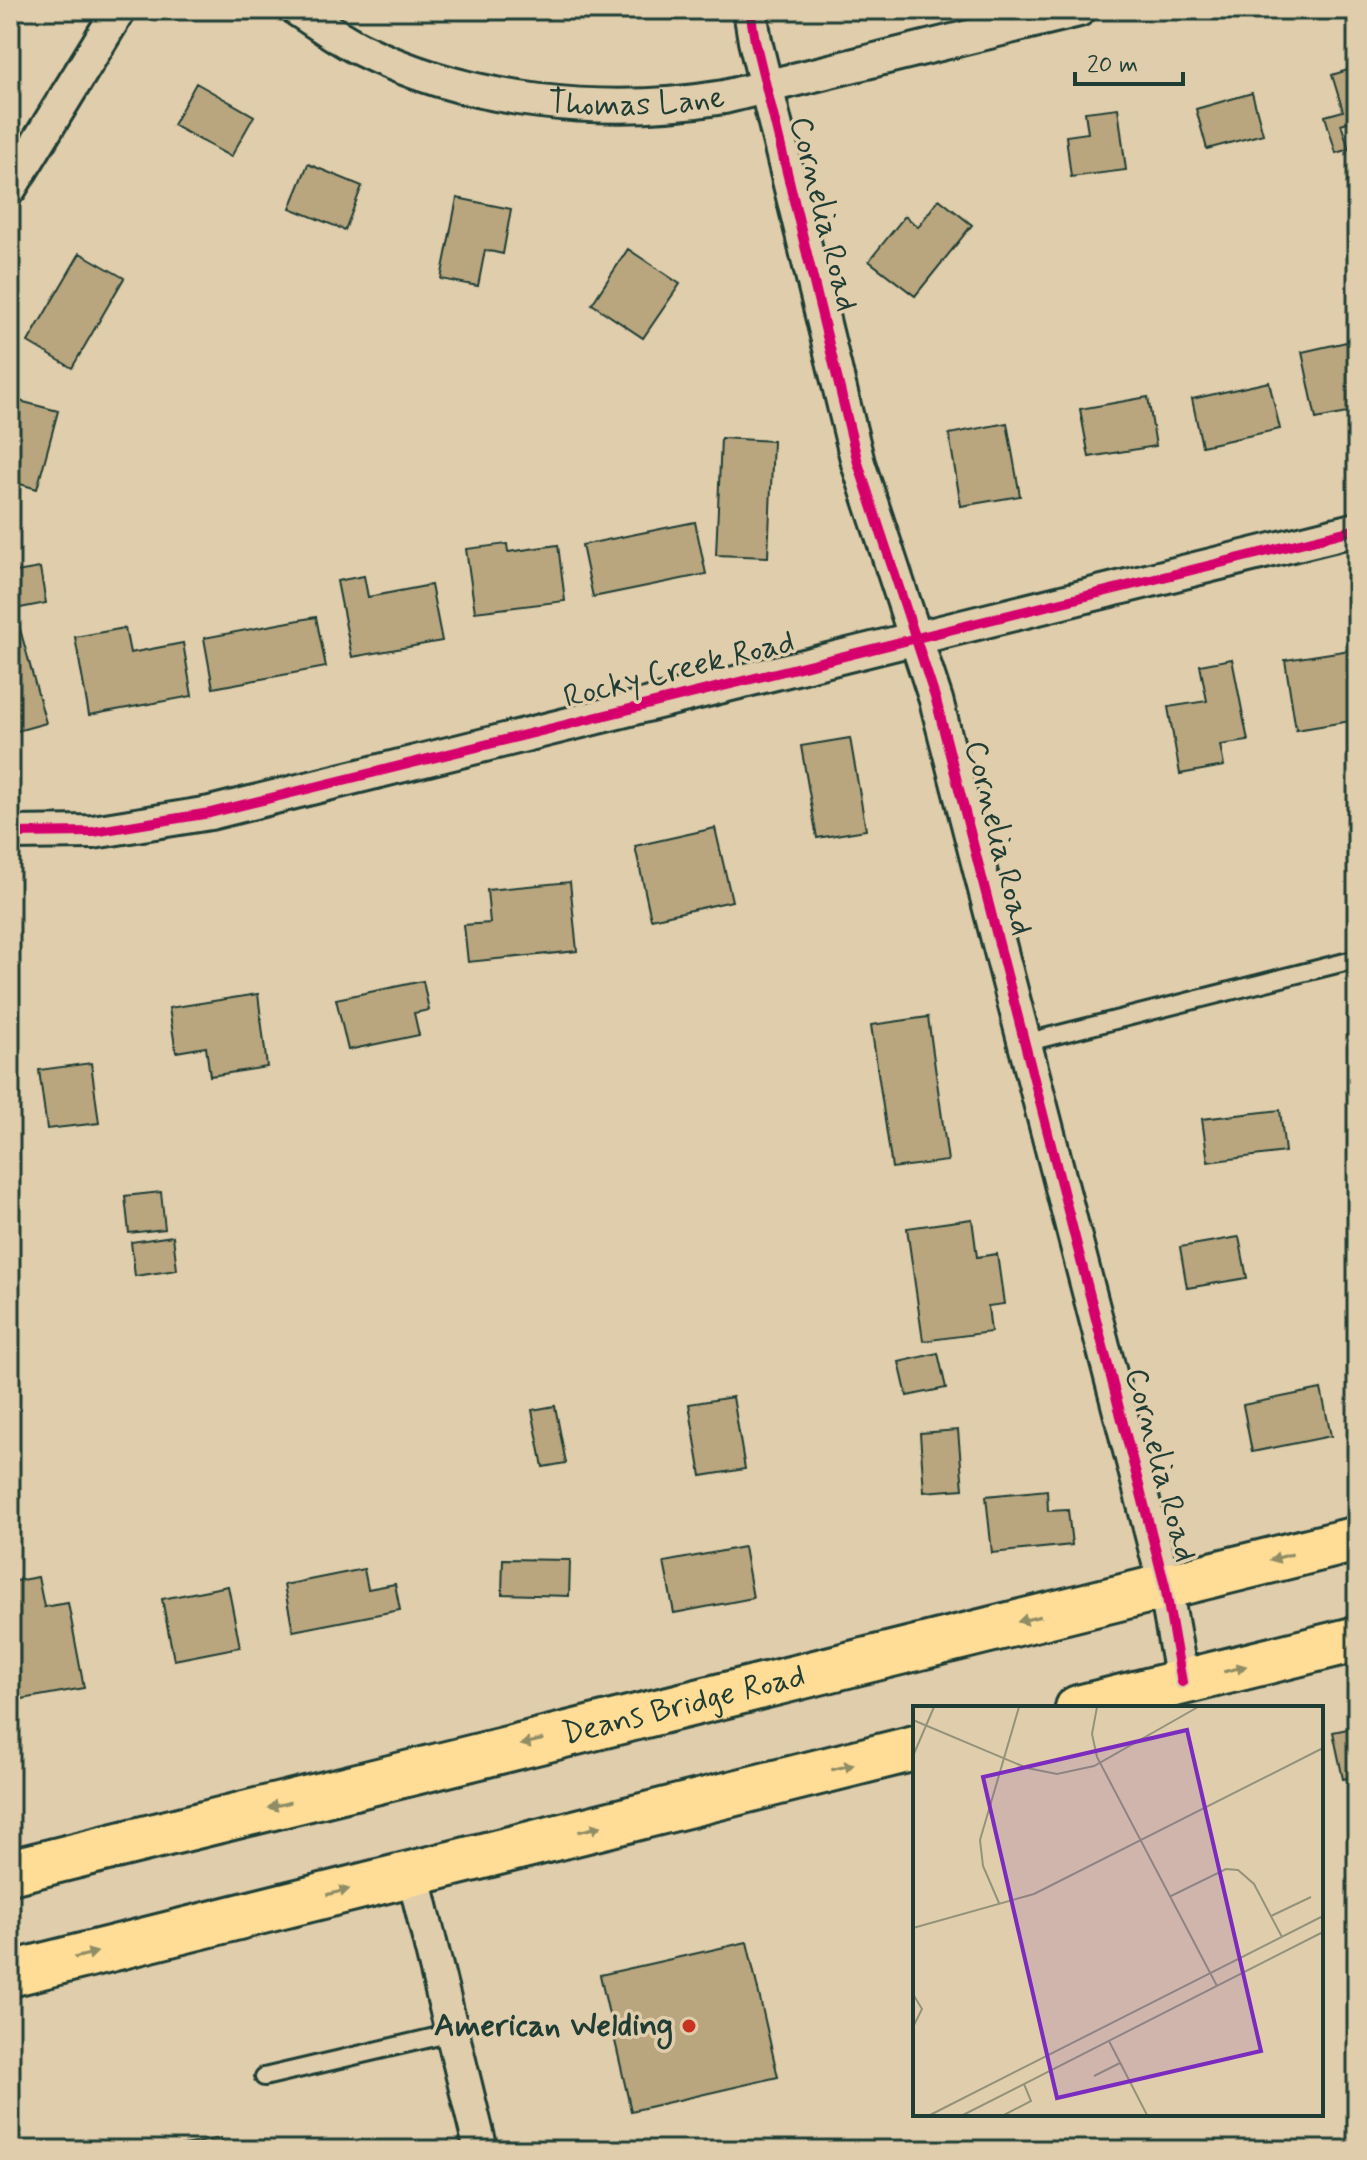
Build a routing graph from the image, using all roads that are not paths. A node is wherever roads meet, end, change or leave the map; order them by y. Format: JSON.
{"nodes":[{"id":1,"x":119,"y":10,"type":"edge"},
{"id":2,"x":298,"y":10,"type":"edge"},
{"id":3,"x":750,"y":10,"type":"edge"},
{"id":4,"x":1079,"y":10,"type":"edge"},
{"id":5,"x":765,"y":86,"type":"junction"},
{"id":6,"x":10,"y":188,"type":"edge"},
{"id":7,"x":1357,"y":529,"type":"edge"},
{"id":8,"x":917,"y":638,"type":"junction"},
{"id":9,"x":10,"y":833,"type":"edge"},
{"id":10,"x":1357,"y":959,"type":"edge"},
{"id":11,"x":1024,"y":1043,"type":"junction"},
{"id":12,"x":1357,"y":1539,"type":"edge"},
{"id":13,"x":1165,"y":1586,"type":"junction"},
{"id":14,"x":1357,"y":1639,"type":"edge"},
{"id":15,"x":1182,"y":1682,"type":"junction"},
{"id":16,"x":1086,"y":1706,"type":"edge"},
{"id":17,"x":913,"y":1748,"type":"edge"},
{"id":18,"x":10,"y":1872,"type":"edge"},
{"id":19,"x":413,"y":1873,"type":"junction"},
{"id":20,"x":10,"y":1974,"type":"edge"},
{"id":21,"x":452,"y":2033,"type":"junction"},
{"id":22,"x":264,"y":2077,"type":"dead end"},
{"id":23,"x":481,"y":2150,"type":"edge"}],
"edges":[{"from":1,"to":6,"type":"street"},
{"from":2,"to":5,"type":"street","name":"Thomas Lane"},
{"from":3,"to":5,"type":"street","name":"Cornelia Road"},
{"from":4,"to":5,"type":"street","name":"Thomas Lane"},
{"from":5,"to":8,"type":"street","name":"Cornelia Road"},
{"from":7,"to":8,"type":"street","name":"Rocky Creek Road"},
{"from":8,"to":9,"type":"street","name":"Rocky Creek Road"},
{"from":8,"to":11,"type":"street","name":"Cornelia Road"},
{"from":10,"to":11,"type":"lane"},
{"from":11,"to":13,"type":"street","name":"Cornelia Road"},
{"from":12,"to":13,"type":"highway","name":"Deans Bridge Road","one_way":true},
{"from":13,"to":15,"type":"street","name":"Cornelia Road"},
{"from":13,"to":18,"type":"highway","name":"Deans Bridge Road","one_way":true},
{"from":15,"to":14,"type":"highway","one_way":true},
{"from":15,"to":16,"type":"highway"},
{"from":19,"to":17,"type":"highway","one_way":true},
{"from":20,"to":19,"type":"highway","one_way":true},
{"from":19,"to":21,"type":"street"},
{"from":21,"to":22,"type":"lane"},
{"from":21,"to":23,"type":"street"}]}
